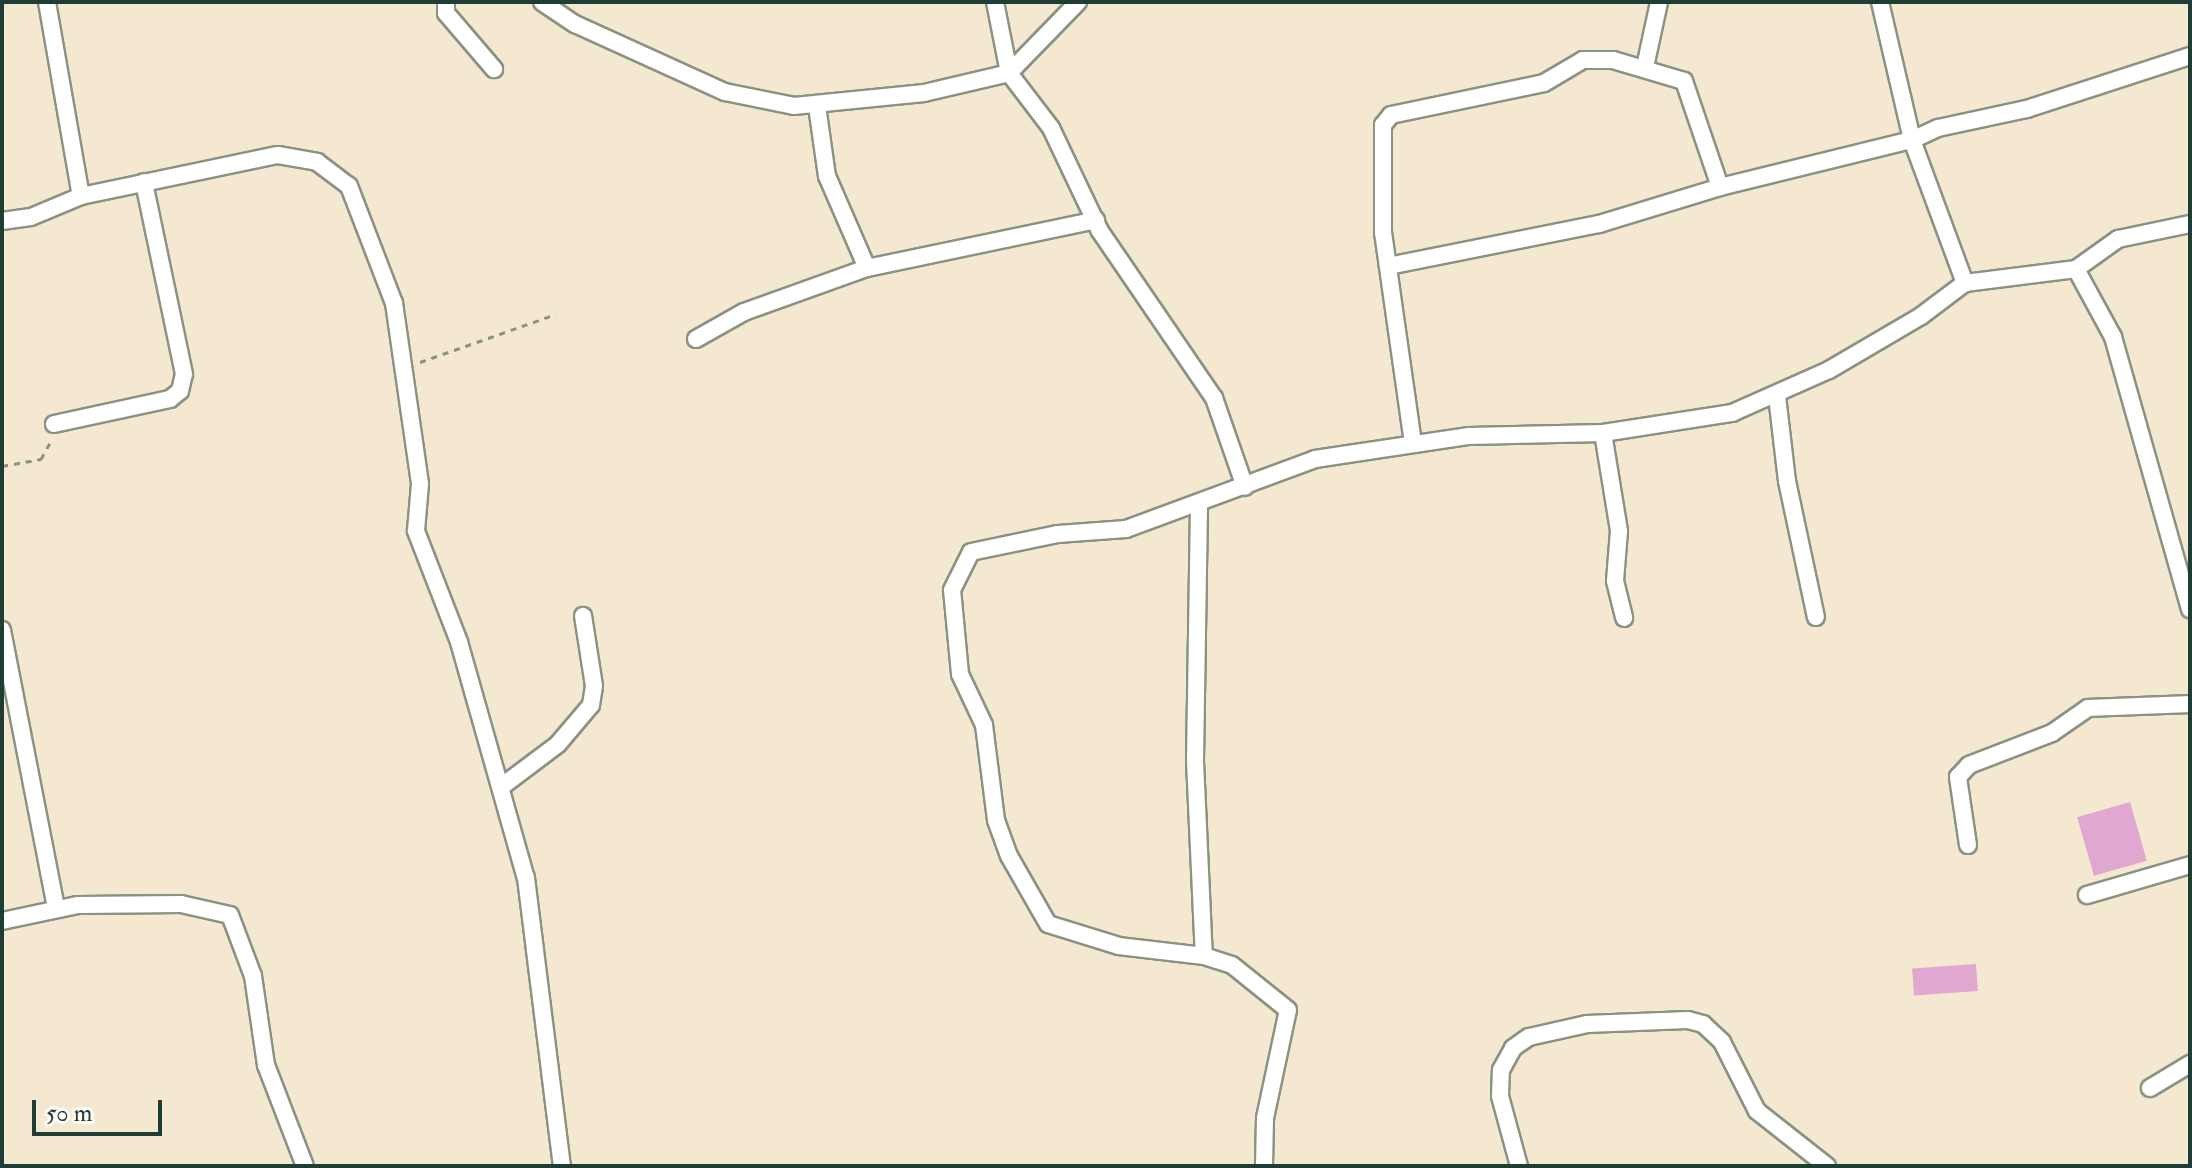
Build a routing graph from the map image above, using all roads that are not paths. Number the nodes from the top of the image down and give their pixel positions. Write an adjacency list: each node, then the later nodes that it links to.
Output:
1 (47, 2): 16 (street)
2 (446, 2): 10 (street)
3 (542, 2): 12 (street)
4 (995, 2): 11 (street)
5 (1078, 2): 11 (street)
6 (1659, 2): 9 (street)
7 (1880, 2): 13 (street)
8 (2190, 56): 13 (street)
9 (1645, 67): 15 (street); 20 (street)
10 (494, 69)
11 (1009, 73): 12 (street); 17 (street)
12 (817, 106): 21 (street)
13 (1912, 140): 15 (street); 23 (street)
14 (144, 182): 16 (street); 26 (street); 37 (street)
15 (1720, 187): 20 (street)
16 (81, 196): 18 (street)
17 (1096, 220): 21 (street); 29 (street)
18 (2, 221)
19 (2190, 224): 22 (street)
20 (1388, 266): 28 (street)
21 (867, 268): 24 (street)
22 (2076, 269): 23 (street); 31 (street)
23 (1965, 283): 25 (street)
24 (696, 339)
25 (1777, 396): 27 (street); 33 (street)
26 (54, 424)
27 (1603, 433): 28 (street); 34 (street)
28 (1413, 443): 29 (street)
29 (1245, 487): 30 (street)
30 (1199, 506): 43 (street); 43 (street)
31 (2190, 609)
32 (583, 616): 37 (street)
33 (1816, 617)
34 (1624, 618)
35 (2, 630): 41 (street)
36 (2190, 704): 38 (street)
37 (501, 787): 47 (street)
38 (1968, 845)
39 (2190, 865): 40 (street)
40 (2087, 895)
41 (56, 909): 42 (street); 46 (street)
42 (2, 921)
43 (1204, 956): 48 (street)
44 (2190, 1064): 45 (street)
45 (2150, 1088)
46 (305, 1166)
47 (562, 1166)
48 (1264, 1166)
49 (1519, 1166): 50 (street)
50 (1827, 1166)

